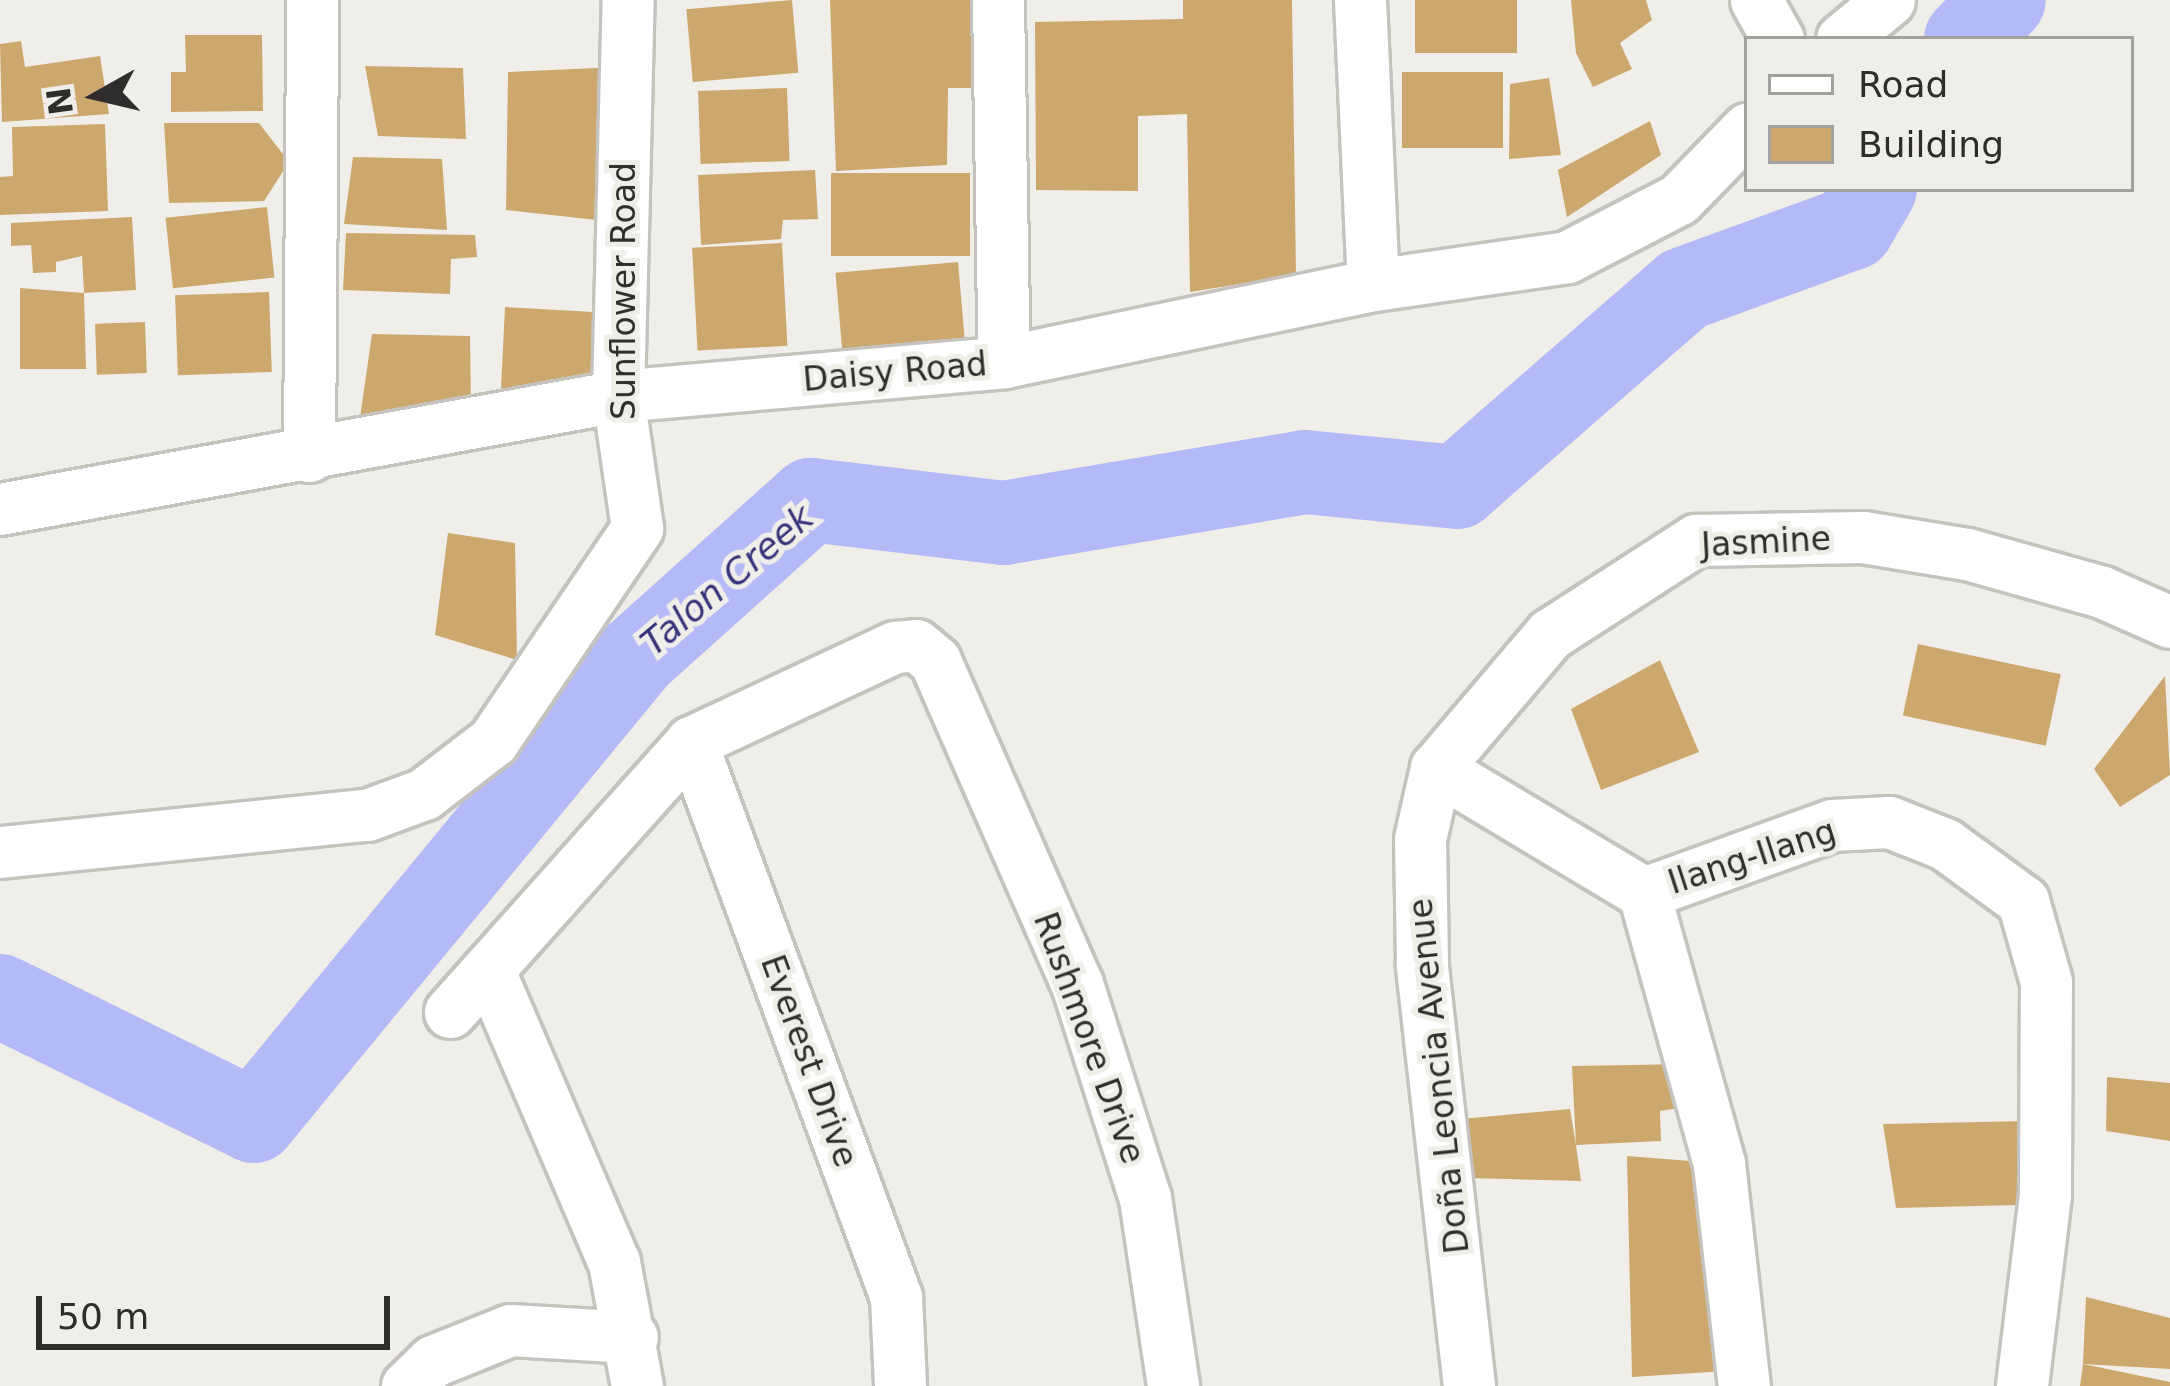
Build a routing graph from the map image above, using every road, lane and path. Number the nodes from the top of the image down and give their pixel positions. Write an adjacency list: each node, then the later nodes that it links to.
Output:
1 (312, 0): 13 (street)
2 (628, 0): 12 (street, Sunflower Road)
3 (998, 0): 11 (street)
4 (1360, 0): 10 (street)
5 (1756, 0): 7 (street)
6 (1889, 0): 8 (street)
7 (1776, 36)
8 (1847, 36)
9 (1744, 132): 10 (street, Daisy Road)
10 (1373, 285): 11 (street, Daisy Road)
11 (1004, 362): 12 (street, Daisy Road)
12 (618, 396): 13 (street, Daisy Road); 18 (street, Sunflower Road)
13 (309, 456): 14 (street, Daisy Road)
14 (0, 509)
15 (2170, 622): 17 (street, Jasmine)
16 (692, 742): 20 (street); 24 (street, Everest Drive); 25 (street, Rushmore Drive)
17 (1436, 768): 19 (street, Ilang-Ilang); 26 (street, Doña Leoncia Avenue)
18 (0, 852)
19 (1644, 893): 27 (street); 28 (street, Ilang-Ilang)
20 (489, 971): 21 (street); 22 (street)
21 (450, 1012)
22 (635, 1362): 23 (street)
23 (407, 1386)
24 (900, 1386)
25 (1173, 1386)
26 (1469, 1386)
27 (1744, 1386)
28 (2022, 1386)

